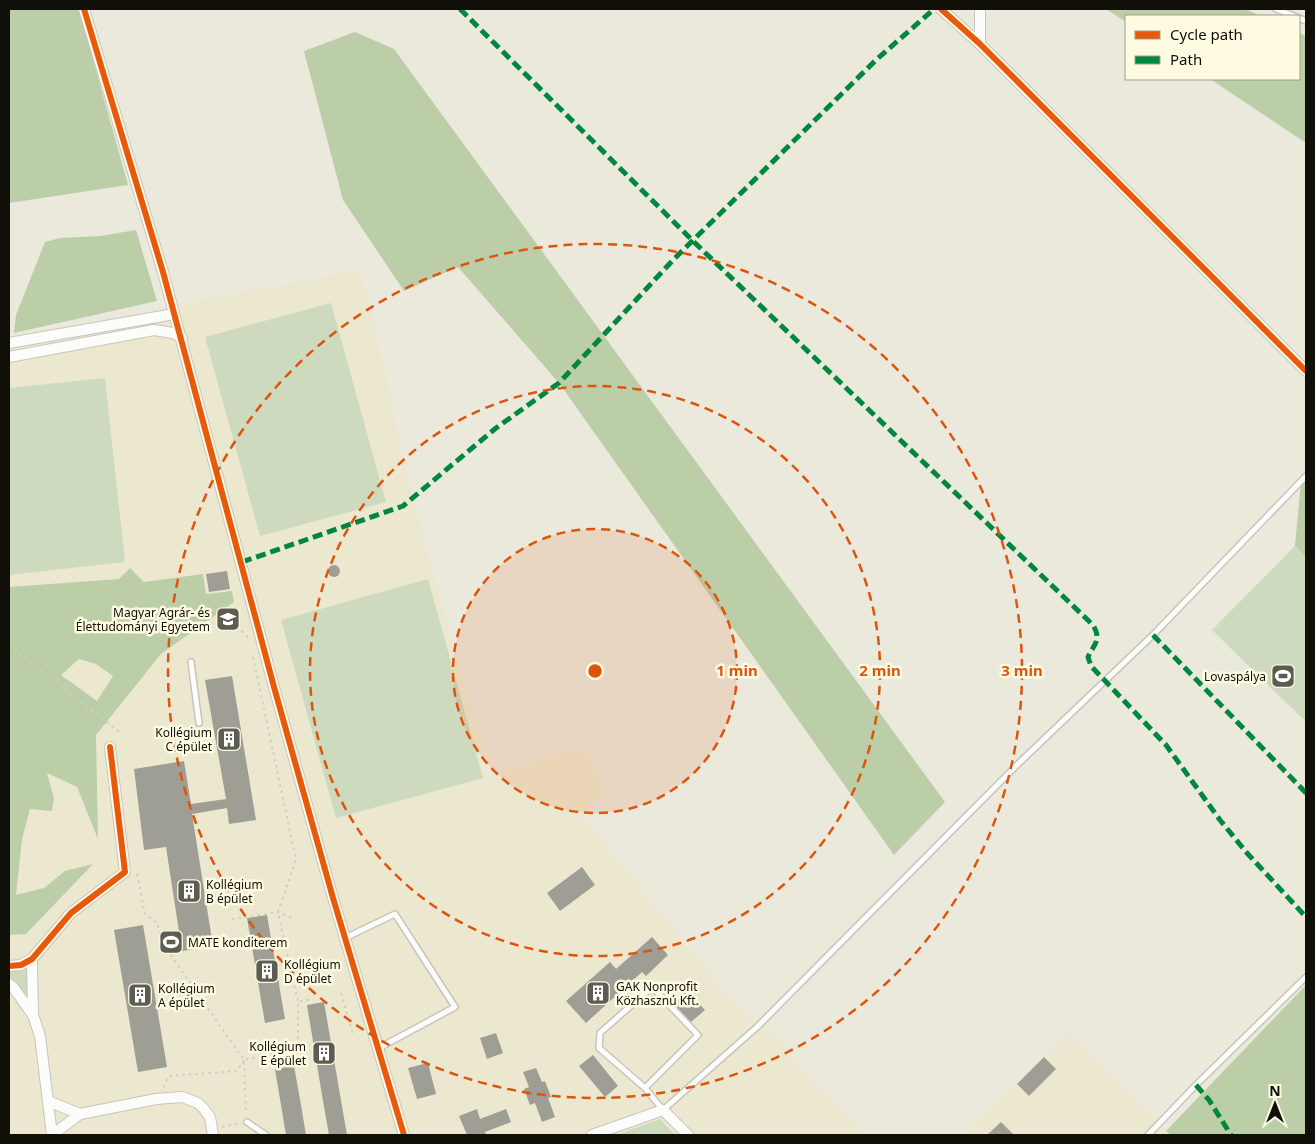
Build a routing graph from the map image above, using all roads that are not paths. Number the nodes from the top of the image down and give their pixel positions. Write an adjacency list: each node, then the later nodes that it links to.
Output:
1 (84, 9): 7 (street)
2 (943, 9): 6 (street)
3 (980, 9): 6 (street)
4 (1276, 9): 5 (lane)
5 (1291, 15)
6 (980, 44): 11 (street)
7 (174, 314): 8 (street); 9 (street)
8 (182, 338): 10 (street); 16 (street)
9 (9, 343)
10 (9, 357)
11 (1306, 371)
12 (1306, 476): 25 (lane)
13 (191, 662): 14 (lane)
14 (199, 723)
15 (110, 747): 17 (street)
16 (344, 938): 22 (street); 22 (lane)
17 (32, 959): 18 (street); 21 (street)
18 (9, 966)
19 (1306, 977): 34 (lane)
20 (9, 984): 21 (street)
21 (33, 1015): 24 (street)
22 (378, 1048): 31 (street)
23 (645, 1088): 23 (lane); 25 (lane)
24 (48, 1101): 26 (street); 29 (street)
25 (663, 1110): 32 (street); 33 (street)
26 (80, 1114): 28 (street); 29 (street)
27 (247, 1122): 30 (lane)
28 (213, 1132)
29 (52, 1135)
30 (266, 1135)
31 (404, 1135)
32 (592, 1135)
33 (688, 1135)
34 (1148, 1135)

